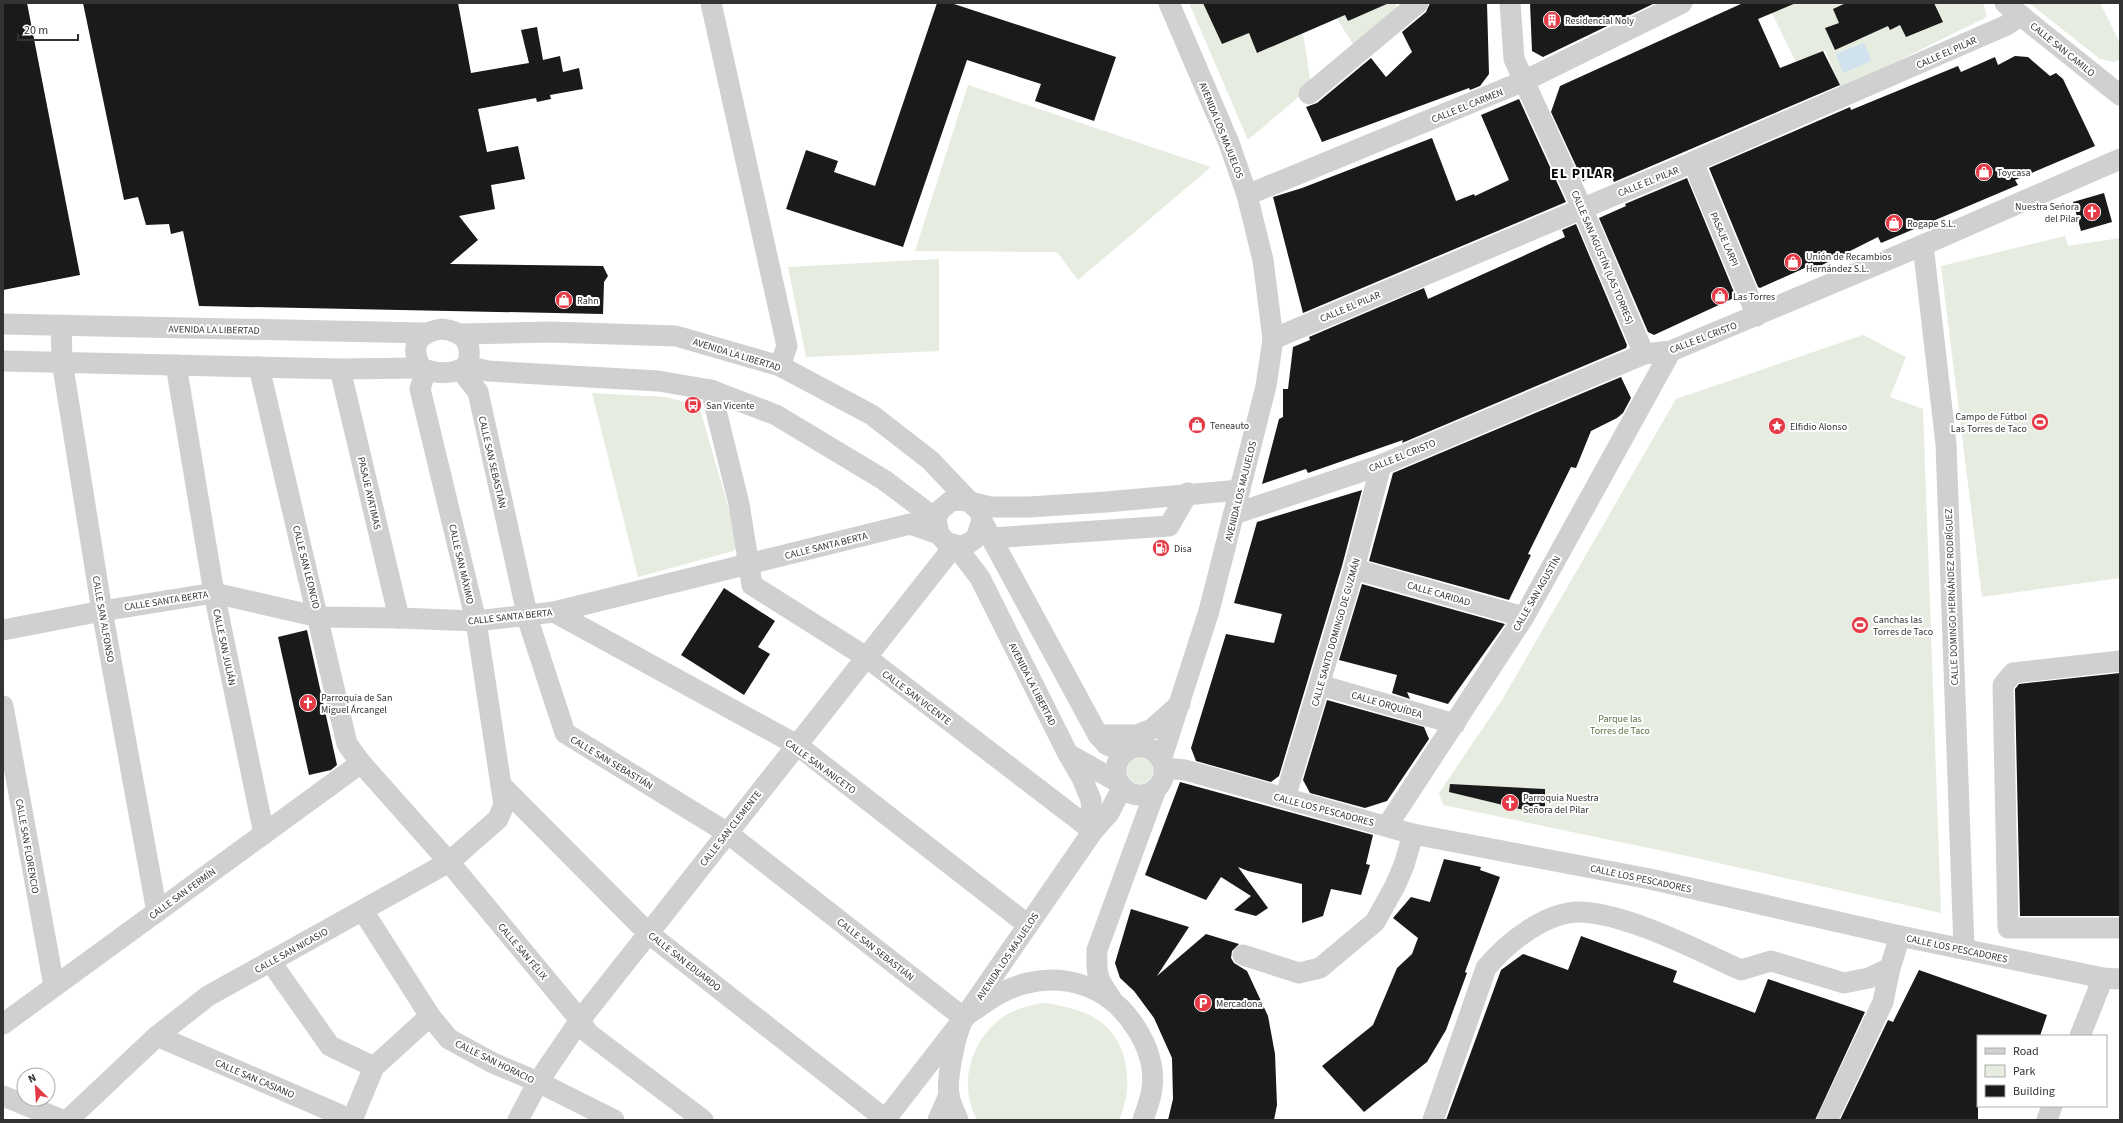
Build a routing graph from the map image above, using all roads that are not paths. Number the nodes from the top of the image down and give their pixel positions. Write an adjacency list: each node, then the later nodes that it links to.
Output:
1 (711, 3): 26 (street)
2 (1169, 3): 12 (street, AVENIDA LOS MAJUELOS)
3 (1418, 3): 8 (street)
4 (1510, 3): 7 (street, CALLE SAN AGUSTÍN (LAS TORRES))
5 (1682, 3): 7 (street, CALLE EL CARMEN)
6 (2013, 9): 9 (street, CALLE SAN CAMILO); 11 (street, CALLE EL PILAR)
7 (1524, 82): 12 (street, CALLE EL CARMEN); 13 (street, CALLE SAN AGUSTÍN (LAS TORRES))
8 (1309, 94)
9 (2120, 95)
10 (2120, 159): 14 (street, CALLE EL CRISTO)
11 (1693, 162): 13 (street, CALLE EL PILAR); 15 (street, PASAJE LARPI)
12 (1247, 195): 20 (street, AVENIDA LOS MAJUELOS)
13 (1582, 208): 20 (street, CALLE EL PILAR); 22 (street, CALLE SAN AGUSTÍN (LAS TORRES))
14 (1923, 245): 15 (street, CALLE EL CRISTO); 82 (street, CALLE DOMINGO HERNÁNDEZ RODRÍGUEZ)
15 (1757, 316): 21 (street, CALLE EL CRISTO)
16 (3, 324): 17 (street, AVENIDA LA LIBERTAD)
17 (61, 325): 18 (street, AVENIDA LA LIBERTAD); 24 (street, CALLE SAN ALFONSO)
18 (424, 333): 19 (street); 30 (street)
19 (460, 334): 26 (street, AVENIDA LA LIBERTAD); 28 (street)
20 (1272, 339): 33 (street, AVENIDA LOS MAJUELOS)
21 (1671, 351): 22 (street, CALLE EL CRISTO); 49 (street, CALLE SAN AGUSTÌN)
22 (1644, 354): 32 (street, CALLE EL CRISTO)
23 (3, 361): 24 (street)
24 (62, 361): 25 (street); 45 (street, CALLE SAN ALFONSO)
25 (176, 365): 27 (street); 43 (street, CALLE SAN JULIÁN)
26 (780, 366): 35 (street, AVENIDA LA LIBERTAD)
27 (259, 367): 29 (street); 48 (street, CALLE SAN LEONCIO)
28 (464, 368): 30 (street); 31 (street, AVENIDA LA LIBERTAD); 47 (street, CALLE SAN SEBASTIÁN)
29 (340, 369): 30 (street); 50 (street, PASAJE AYATIMAS)
30 (424, 369): 51 (street, CALLE SAN MÁXIMO)
31 (711, 390): 40 (street, AVENIDA LA LIBERTAD); 41 (street, CALLE SAN VICENTE)
32 (1381, 465): 37 (street, CALLE EL CRISTO); 42 (street, CALLE SANTO DOMINGO DE GUZMÁN)
33 (1240, 490): 34 (street); 37 (street, AVENIDA LOS MAJUELOS)
34 (1188, 494): 36 (street); 38 (street)
35 (970, 502): 36 (street); 39 (street); 40 (street)
36 (1106, 502): 38 (street)
37 (1234, 514): 57 (street, AVENIDA LOS MAJUELOS)
38 (1119, 529): 39 (street)
39 (986, 530): 40 (street); 60 (street)
40 (943, 533): 41 (street, CALLE SANTA BERTA); 54 (street, CALLE SAN CLEMENTE); 63 (street, AVENIDA LA LIBERTAD)
41 (748, 564): 44 (street, CALLE SANTA BERTA); 54 (street, CALLE SAN VICENTE)
42 (1354, 569): 49 (street, CALLE CARIDAD); 56 (street, CALLE SANTO DOMINGO DE GUZMÁN)
43 (214, 593): 45 (street, CALLE SANTA BERTA); 48 (street, CALLE SANTA BERTA); 73 (street, CALLE SAN JULIÁN)
44 (599, 601): 46 (street, CALLE SANTA BERTA); 52 (street)
45 (102, 611): 53 (street, CALLE SANTA BERTA); 77 (street, CALLE SAN ALFONSO)
46 (554, 612): 47 (street, CALLE SANTA BERTA); 52 (street, CALLE SAN ANICETO)
47 (528, 615): 51 (street, CALLE SANTA BERTA); 72 (street, CALLE SAN SEBASTIÁN)
48 (319, 617): 50 (street, CALLE SANTA BERTA); 65 (street, CALLE SAN LEONCIO)
49 (1524, 617): 59 (street, CALLE SAN AGUSTÌN)
50 (399, 618): 51 (street, CALLE SANTA BERTA)
51 (476, 621): 66 (street, CALLE SAN MÁXIMO)
52 (585, 627): 61 (street, CALLE SAN ANICETO)
53 (3, 630)
54 (866, 657): 61 (street, CALLE SAN CLEMENTE); 71 (street, CALLE SAN VICENTE)
55 (2120, 661): 79 (street)
56 (1320, 685): 59 (street, CALLE ORQUÍDEA); 69 (street, CALLE SANTO DOMINGO DE GUZMÁN)
57 (1180, 704): 60 (street); 64 (street, AVENIDA LOS MAJUELOS)
58 (3, 706): 87 (street, CALLE SAN FLORENCIO)
59 (1455, 724): 70 (street, CALLE SAN AGUSTÌN)
60 (1098, 735): 62 (street)
61 (797, 746): 72 (street, CALLE SAN CLEMENTE); 78 (street, CALLE SAN ANICETO)
62 (1126, 752): 64 (street); 67 (street)
63 (1068, 754): 67 (street); 71 (street, AVENIDA LA LIBERTAD)
64 (1157, 759): 68 (street); 69 (street, CALLE LOS PESCADORES)
65 (361, 763): 73 (street, CALLE SAN FERMÍN); 75 (street, CALLE SAN FÉLIX)
66 (501, 785): 75 (street, CALLE SAN NICASIO); 80 (street, CALLE SAN EDUARDO)
67 (1120, 785): 68 (street); 71 (street, AVENIDA LOS MAJUELOS)
68 (1156, 789): 88 (street)
69 (1285, 798): 70 (street, CALLE LOS PESCADORES)
70 (1387, 826): 74 (street, CALLE LOS PESCADORES)
71 (1093, 831): 78 (street, AVENIDA LOS MAJUELOS)
72 (726, 832): 80 (street, CALLE SAN CLEMENTE); 90 (street, CALLE SAN SEBASTIÁN)
73 (264, 834): 77 (street, CALLE SAN FERMÍN)
74 (1413, 834): 81 (street, CALLE LOS PESCADORES); 83 (street)
75 (449, 862): 76 (street, CALLE SAN NICASIO); 91 (street, CALLE SAN FÉLIX)
76 (363, 911): 84 (street, CALLE SAN NICASIO); 89 (street, CALLE SAN HORACIO)
77 (157, 912): 87 (street, CALLE SAN FERMÍN)
78 (1028, 925): 90 (street, AVENIDA LOS MAJUELOS)
79 (2120, 928)
80 (648, 933): 91 (street, CALLE SAN CLEMENTE); 107 (street, CALLE SAN EDUARDO)
81 (1900, 936): 82 (street, CALLE LOS PESCADORES); 85 (street)
82 (1964, 949): 86 (street, CALLE LOS PESCADORES)
83 (1243, 955)
84 (270, 961): 94 (street, CALLE SAN NICASIO); 95 (street)
85 (1890, 968): 111 (street); 112 (street)
86 (2111, 978): 93 (street)
87 (54, 986): 92 (street, CALLE SAN FERMÍN)
88 (1113, 1000): 90 (street); 110 (street)
89 (430, 1016): 95 (street); 96 (street, CALLE SAN HORACIO)
90 (964, 1018): 97 (street); 107 (street, AVENIDA LOS MAJUELOS)
91 (580, 1020): 96 (street, CALLE SAN CLEMENTE); 106 (street, CALLE SAN FÉLIX)
92 (3, 1024)
93 (2081, 1035)
94 (157, 1036): 102 (street, CALLE SAN NICASIO); 103 (street, CALLE SAN CASIANO)
95 (374, 1067): 103 (street)
96 (538, 1082): 104 (street, CALLE SAN CLEMENTE); 105 (street, CALLE SAN HORACIO)
97 (949, 1095): 108 (street); 109 (street)
98 (3, 1096): 100 (street)
99 (2052, 1107): 113 (street)
100 (25, 1113): 101 (street)
101 (62, 1120)
102 (68, 1120)
103 (352, 1120)
104 (518, 1120)
105 (614, 1120)
106 (703, 1120)
107 (885, 1120)
108 (938, 1120)
109 (958, 1120)
110 (1143, 1120)
111 (1433, 1120)
112 (1827, 1120)
113 (2047, 1120)

